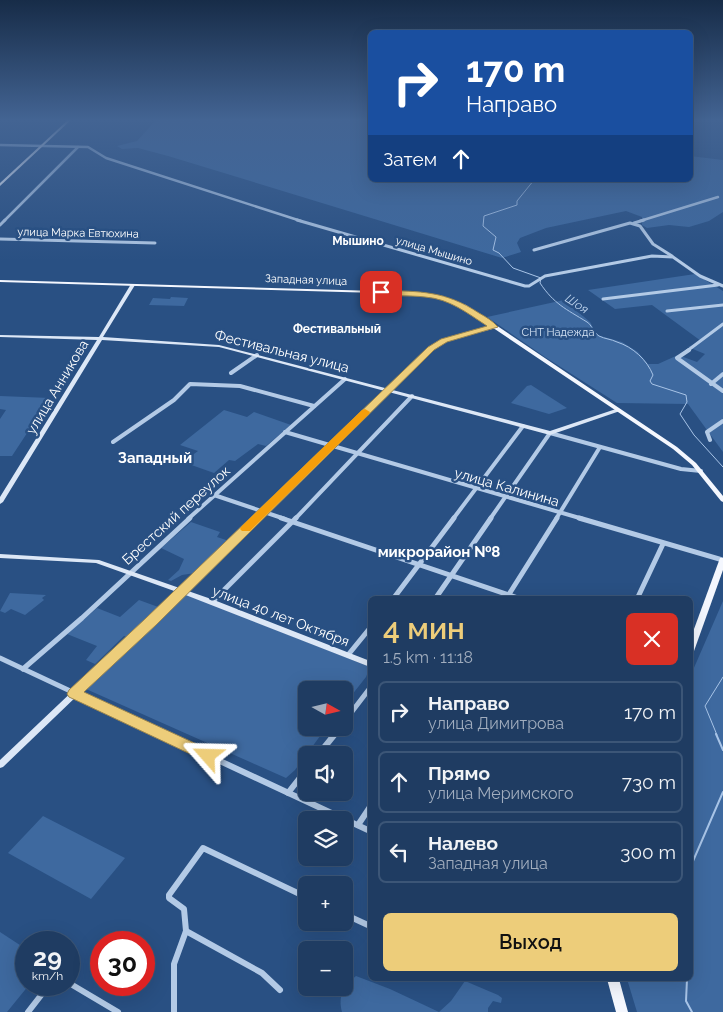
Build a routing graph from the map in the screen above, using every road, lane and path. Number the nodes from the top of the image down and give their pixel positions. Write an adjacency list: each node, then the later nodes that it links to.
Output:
1 (20, 166): 4 (main road)
2 (59, 166): 7 (street)
3 (130, 166): 11 (street, улица Мышино)
4 (0, 185)
5 (718, 197): 6 (street)
6 (633, 223): 10 (street); 11 (street)
7 (0, 225)
8 (0, 239): 9 (street, улица Марка Евтюхина)
9 (155, 243)
10 (534, 250)
11 (673, 257): 14 (street)
12 (0, 281): 13 (main road, Западная улица)
13 (133, 284): 19 (main road, Западная улица); 21 (street, улица Анникова)
14 (721, 285): 15 (street)
15 (603, 299)
16 (723, 304): 17 (street)
17 (667, 311)
18 (723, 324): 26 (street)
19 (494, 327): 27 (street); 31 (main road, Западная улица)
20 (0, 336): 21 (street, Фестивальная улица)
21 (99, 339): 22 (street, Фестивальная улица); 46 (street, улица Анникова)
22 (257, 355): 23 (street); 25 (street, Фестивальная улица)
23 (231, 373)
24 (723, 374): 26 (street)
25 (345, 379): 27 (street, Фестивальная улица); 30 (street, Брестский переулок)
26 (711, 384): 28 (street)
27 (388, 390): 29 (street, Фестивальная улица); 38 (street)
28 (723, 391)
29 (412, 396): 33 (street, Фестивальная улица); 40 (street)
30 (314, 406): 34 (street, Брестский переулок); 37 (street)
31 (618, 410): 35 (street); 41 (main road, Западная улица)
32 (723, 421): 36 (street)
33 (523, 426): 35 (street, Фестивальная улица); 42 (street)
34 (285, 432): 38 (street, улица Калинина); 43 (street, Брестский переулок)
35 (550, 433): 39 (street, Фестивальная улица); 44 (street)
36 (710, 440)
37 (113, 442)
38 (330, 446): 40 (street, улица Калинина); 47 (street)
39 (600, 447): 41 (street, Фестивальная улица); 48 (street)
40 (357, 455): 42 (street, улица Калинина); 49 (street)
41 (701, 472): 45 (main road, Западная улица)
42 (476, 489): 44 (street, улица Калинина); 53 (street)
43 (214, 495): 47 (street); 54 (street, Брестский переулок)
44 (504, 497): 48 (street, улица Калинина); 55 (street)
45 (723, 500)
46 (0, 502)
47 (262, 513): 49 (street); 56 (street)
48 (558, 513): 50 (street, улица Калинина); 60 (street)
49 (292, 522): 53 (street); 62 (street)
50 (663, 544): 52 (street, улица Калинина); 61 (street)
51 (0, 556): 54 (street, улица 40 лет Октября)
52 (723, 560): 64 (main road)
53 (418, 565): 55 (street); 57 (street)
54 (130, 572): 56 (street, улица 40 лет Октября); 68 (street, Брестский переулок)
55 (452, 576): 58 (street); 59 (street)
56 (182, 591): 62 (street, улица 40 лет Октября); 70 (street)
57 (395, 596)
58 (437, 596)
59 (504, 596)
60 (508, 596)
61 (639, 596)
62 (212, 602): 65 (street, улица 40 лет Октября)
63 (368, 631): 65 (street)
64 (693, 643)
65 (348, 656): 67 (street, улица 40 лет Октября)
66 (0, 658): 68 (street)
67 (368, 663)
68 (23, 669): 70 (street)
69 (368, 691): 71 (street)
70 (74, 694): 74 (street); 76 (street)
71 (353, 710)
72 (333, 736): 73 (street)
73 (325, 746)
74 (0, 765)
75 (298, 780): 76 (street)
76 (288, 793): 78 (street)
77 (368, 809): 78 (street)
78 (358, 825): 79 (street)
79 (368, 830)
80 (298, 893): 83 (street)
81 (353, 918): 82 (street)
82 (368, 925)
83 (186, 931): 86 (street); 90 (street)
84 (614, 981): 91 (main road)
85 (80, 990): 89 (street)
86 (280, 990)
87 (40, 996): 88 (street)
88 (28, 1012)
89 (118, 1012)
90 (174, 1012)
91 (622, 1012)

